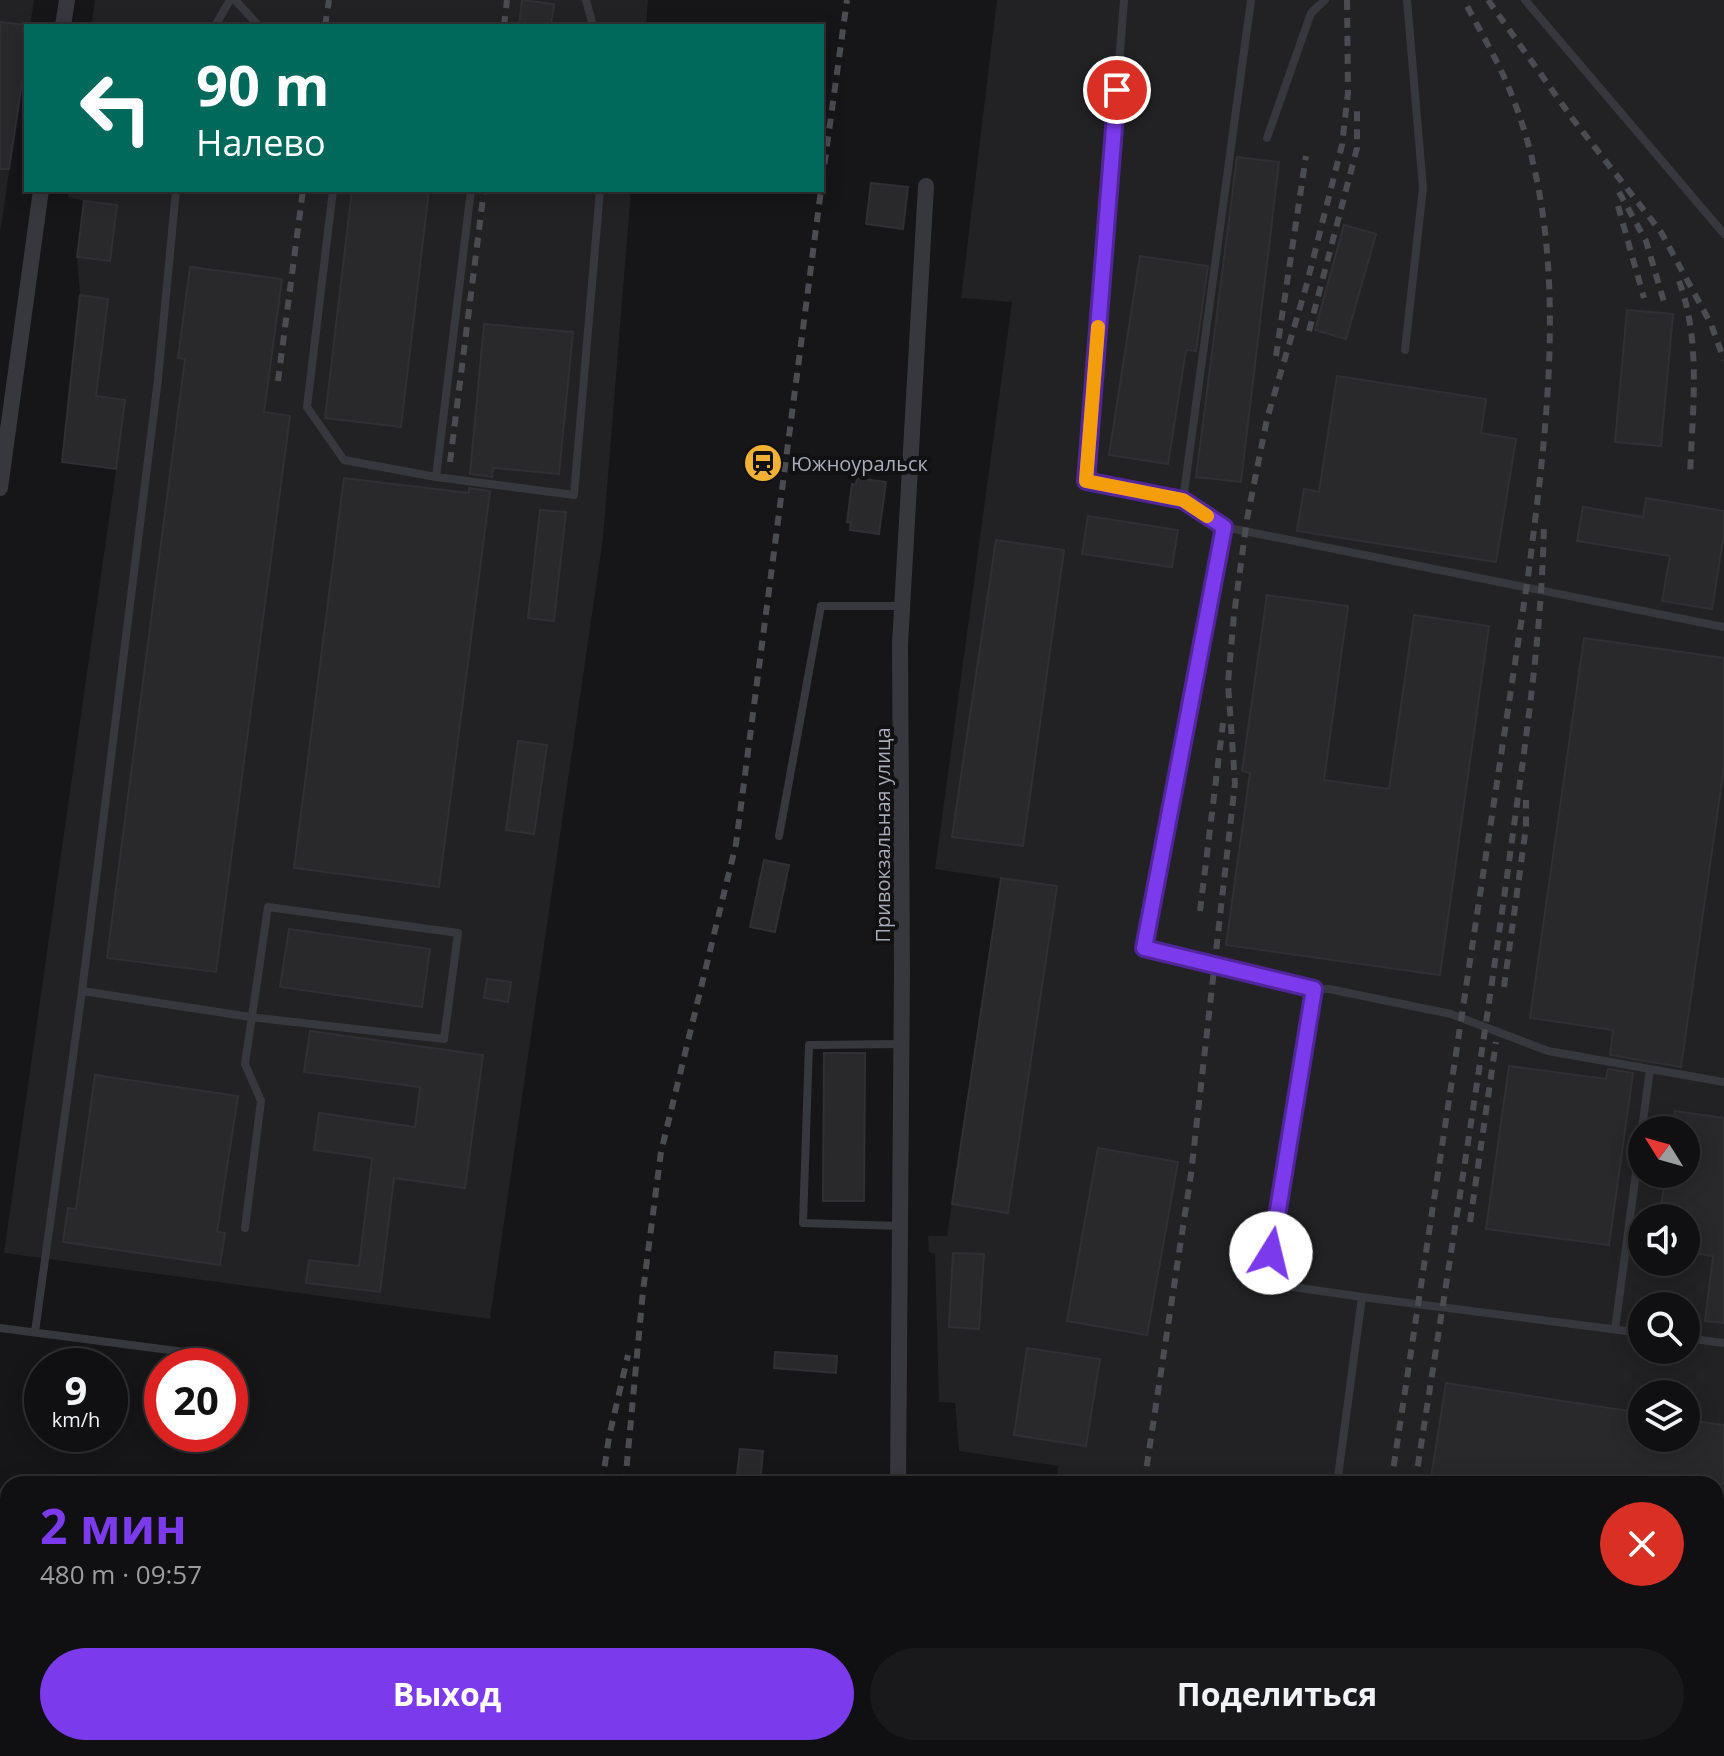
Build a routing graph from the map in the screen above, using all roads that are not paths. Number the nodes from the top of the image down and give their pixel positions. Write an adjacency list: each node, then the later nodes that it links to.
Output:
1 (67, 0): 9 (street)
2 (232, 0): 10 (lane); 11 (lane)
3 (586, 0): 12 (lane)
4 (1124, 0): 24 (lane)
5 (1251, 0): 24 (lane)
6 (1325, 0): 13 (lane)
7 (1407, 0): 21 (lane)
8 (1525, 0): 20 (lane)
9 (63, 24)
10 (216, 24)
11 (257, 24)
12 (592, 24)
13 (1267, 138)
14 (926, 186): 26 (street, Привокзальная улица)
15 (41, 192): 23 (street)
16 (176, 192): 30 (lane)
17 (333, 192): 22 (lane)
18 (471, 192): 22 (lane)
19 (600, 192): 22 (lane)
20 (1724, 234)
21 (1405, 350)
22 (436, 477)
23 (0, 488)
24 (1183, 500): 25 (lane)
25 (1224, 527): 27 (lane); 29 (lane)
26 (903, 606): 28 (lane); 32 (street, Привокзальная улица)
27 (1724, 627)
28 (779, 836)
29 (1314, 989): 33 (lane); 37 (lane)
30 (82, 991): 31 (lane); 41 (lane)
31 (250, 1017): 31 (lane); 36 (lane)
32 (902, 1044): 35 (street, Привокзальная улица); 35 (lane)
33 (1650, 1069): 34 (lane); 39 (lane)
34 (1724, 1082)
35 (900, 1226): 45 (street, Привокзальная улица)
36 (245, 1228)
37 (1362, 1297): 39 (lane); 46 (lane)
38 (0, 1328): 41 (lane)
39 (1615, 1329): 40 (lane)
40 (1628, 1331)
41 (35, 1332): 44 (lane)
42 (1700, 1340): 43 (lane)
43 (1724, 1343)
44 (155, 1348)
45 (898, 1476)
46 (1338, 1476)

